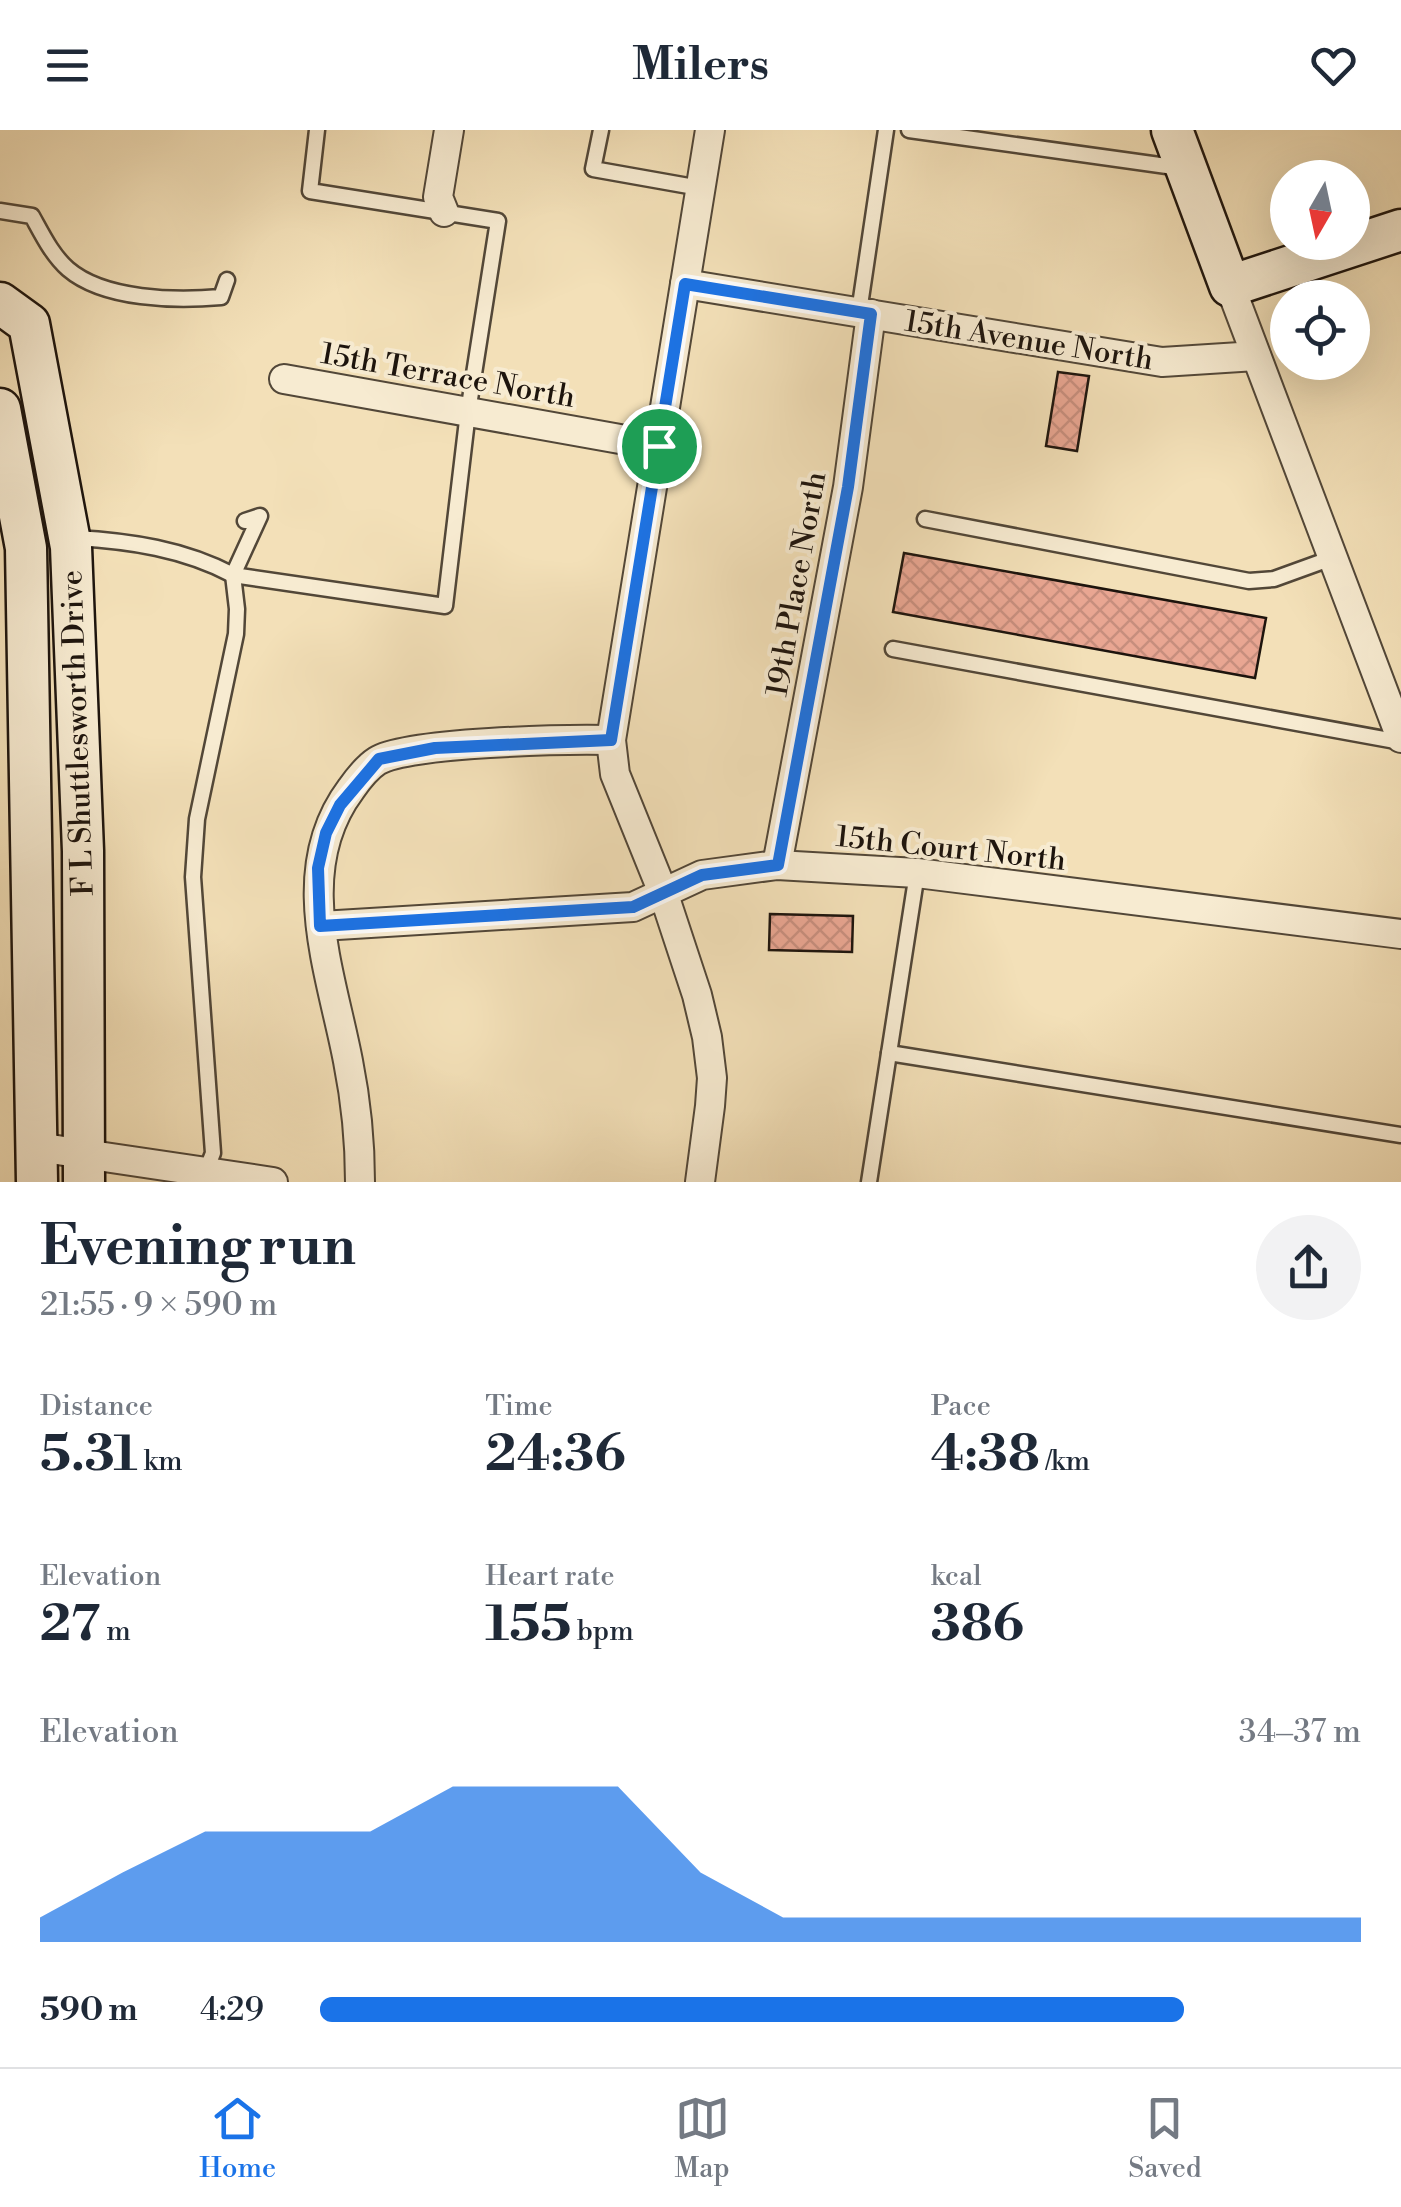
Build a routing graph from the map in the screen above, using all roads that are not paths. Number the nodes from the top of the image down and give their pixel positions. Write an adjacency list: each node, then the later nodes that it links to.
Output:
1 (317, 130): 11 (lane)
2 (449, 130): 11 (street)
3 (600, 130): 9 (lane)
4 (710, 130): 9 (street)
5 (886, 130): 17 (lane)
6 (910, 130): 8 (lane)
7 (1172, 130): 8 (main road)
8 (1186, 169): 15 (main road)
9 (700, 188): 14 (street)
10 (0, 211): 13 (lane)
11 (444, 212): 21 (lane)
12 (1401, 230): 15 (main road)
13 (227, 280)
14 (685, 284): 17 (street, 15th Avenue North); 22 (street)
15 (1230, 286): 18 (street)
16 (0, 303): 25 (main road, F L Shuttlesworth Drive)
17 (865, 313): 18 (street, 15th Avenue North); 31 (street, 19th Place North)
18 (1256, 356): 26 (street)
19 (284, 379): 21 (street, 15th Terrace North)
20 (0, 409): 38 (main road, F L Shuttlesworth Drive)
21 (468, 412): 22 (street, 15th Terrace North); 27 (lane)
22 (659, 446): 29 (street)
23 (925, 519): 26 (lane)
24 (245, 521): 27 (lane)
25 (70, 538): 27 (lane); 39 (main road, F L Shuttlesworth Drive)
26 (1332, 558): 30 (street)
27 (233, 574): 40 (lane)
28 (893, 649): 30 (lane)
29 (611, 740): 33 (street); 34 (street)
30 (1401, 740)
31 (778, 865): 32 (street, 15th Court North); 33 (street, 15th Court North)
32 (917, 873): 35 (street, 15th Court North); 36 (lane)
33 (664, 895): 34 (street, 15th Court North); 43 (street)
34 (320, 926): 42 (street)
35 (1401, 934)
36 (889, 1053): 37 (lane); 44 (lane)
37 (1401, 1134)
38 (37, 1164): 39 (street)
39 (105, 1165): 40 (street)
40 (204, 1176): 41 (street)
41 (273, 1182)
42 (360, 1182)
43 (700, 1182)
44 (869, 1182)

